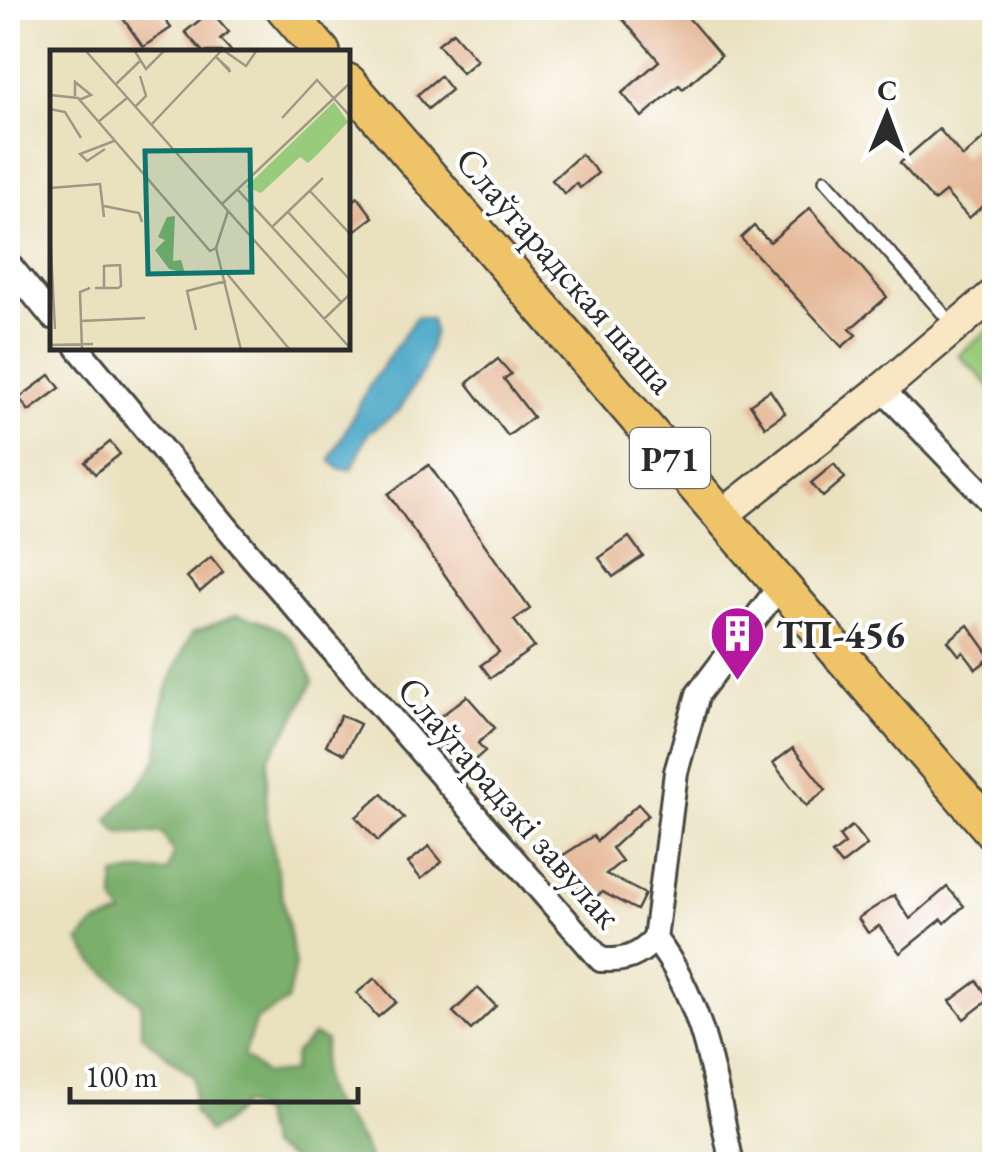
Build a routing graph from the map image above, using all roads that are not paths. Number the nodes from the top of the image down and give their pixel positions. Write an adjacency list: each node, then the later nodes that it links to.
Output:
1 (284, 8): 2 (main road)
2 (320, 50)
3 (350, 84): 12 (main road, Слаўгарадская шаша / Р71)
4 (825, 180): 8 (lane)
5 (8, 264): 7 (street)
6 (994, 294): 8 (main road)
7 (50, 316)
8 (955, 327): 10 (main road)
9 (80, 350): 15 (street, Слаўгарадзкі завулак)
10 (882, 389): 11 (street); 12 (main road)
11 (994, 505)
12 (720, 516): 13 (main road, Слаўгарадская шаша / Р71)
13 (780, 586): 14 (main road, Слаўгарадская шаша / Р71); 15 (street, Слаўгарадзкі завулак)
14 (994, 833)
15 (655, 939): 16 (street)
16 (730, 1157): 17 (street)
17 (750, 1164)

